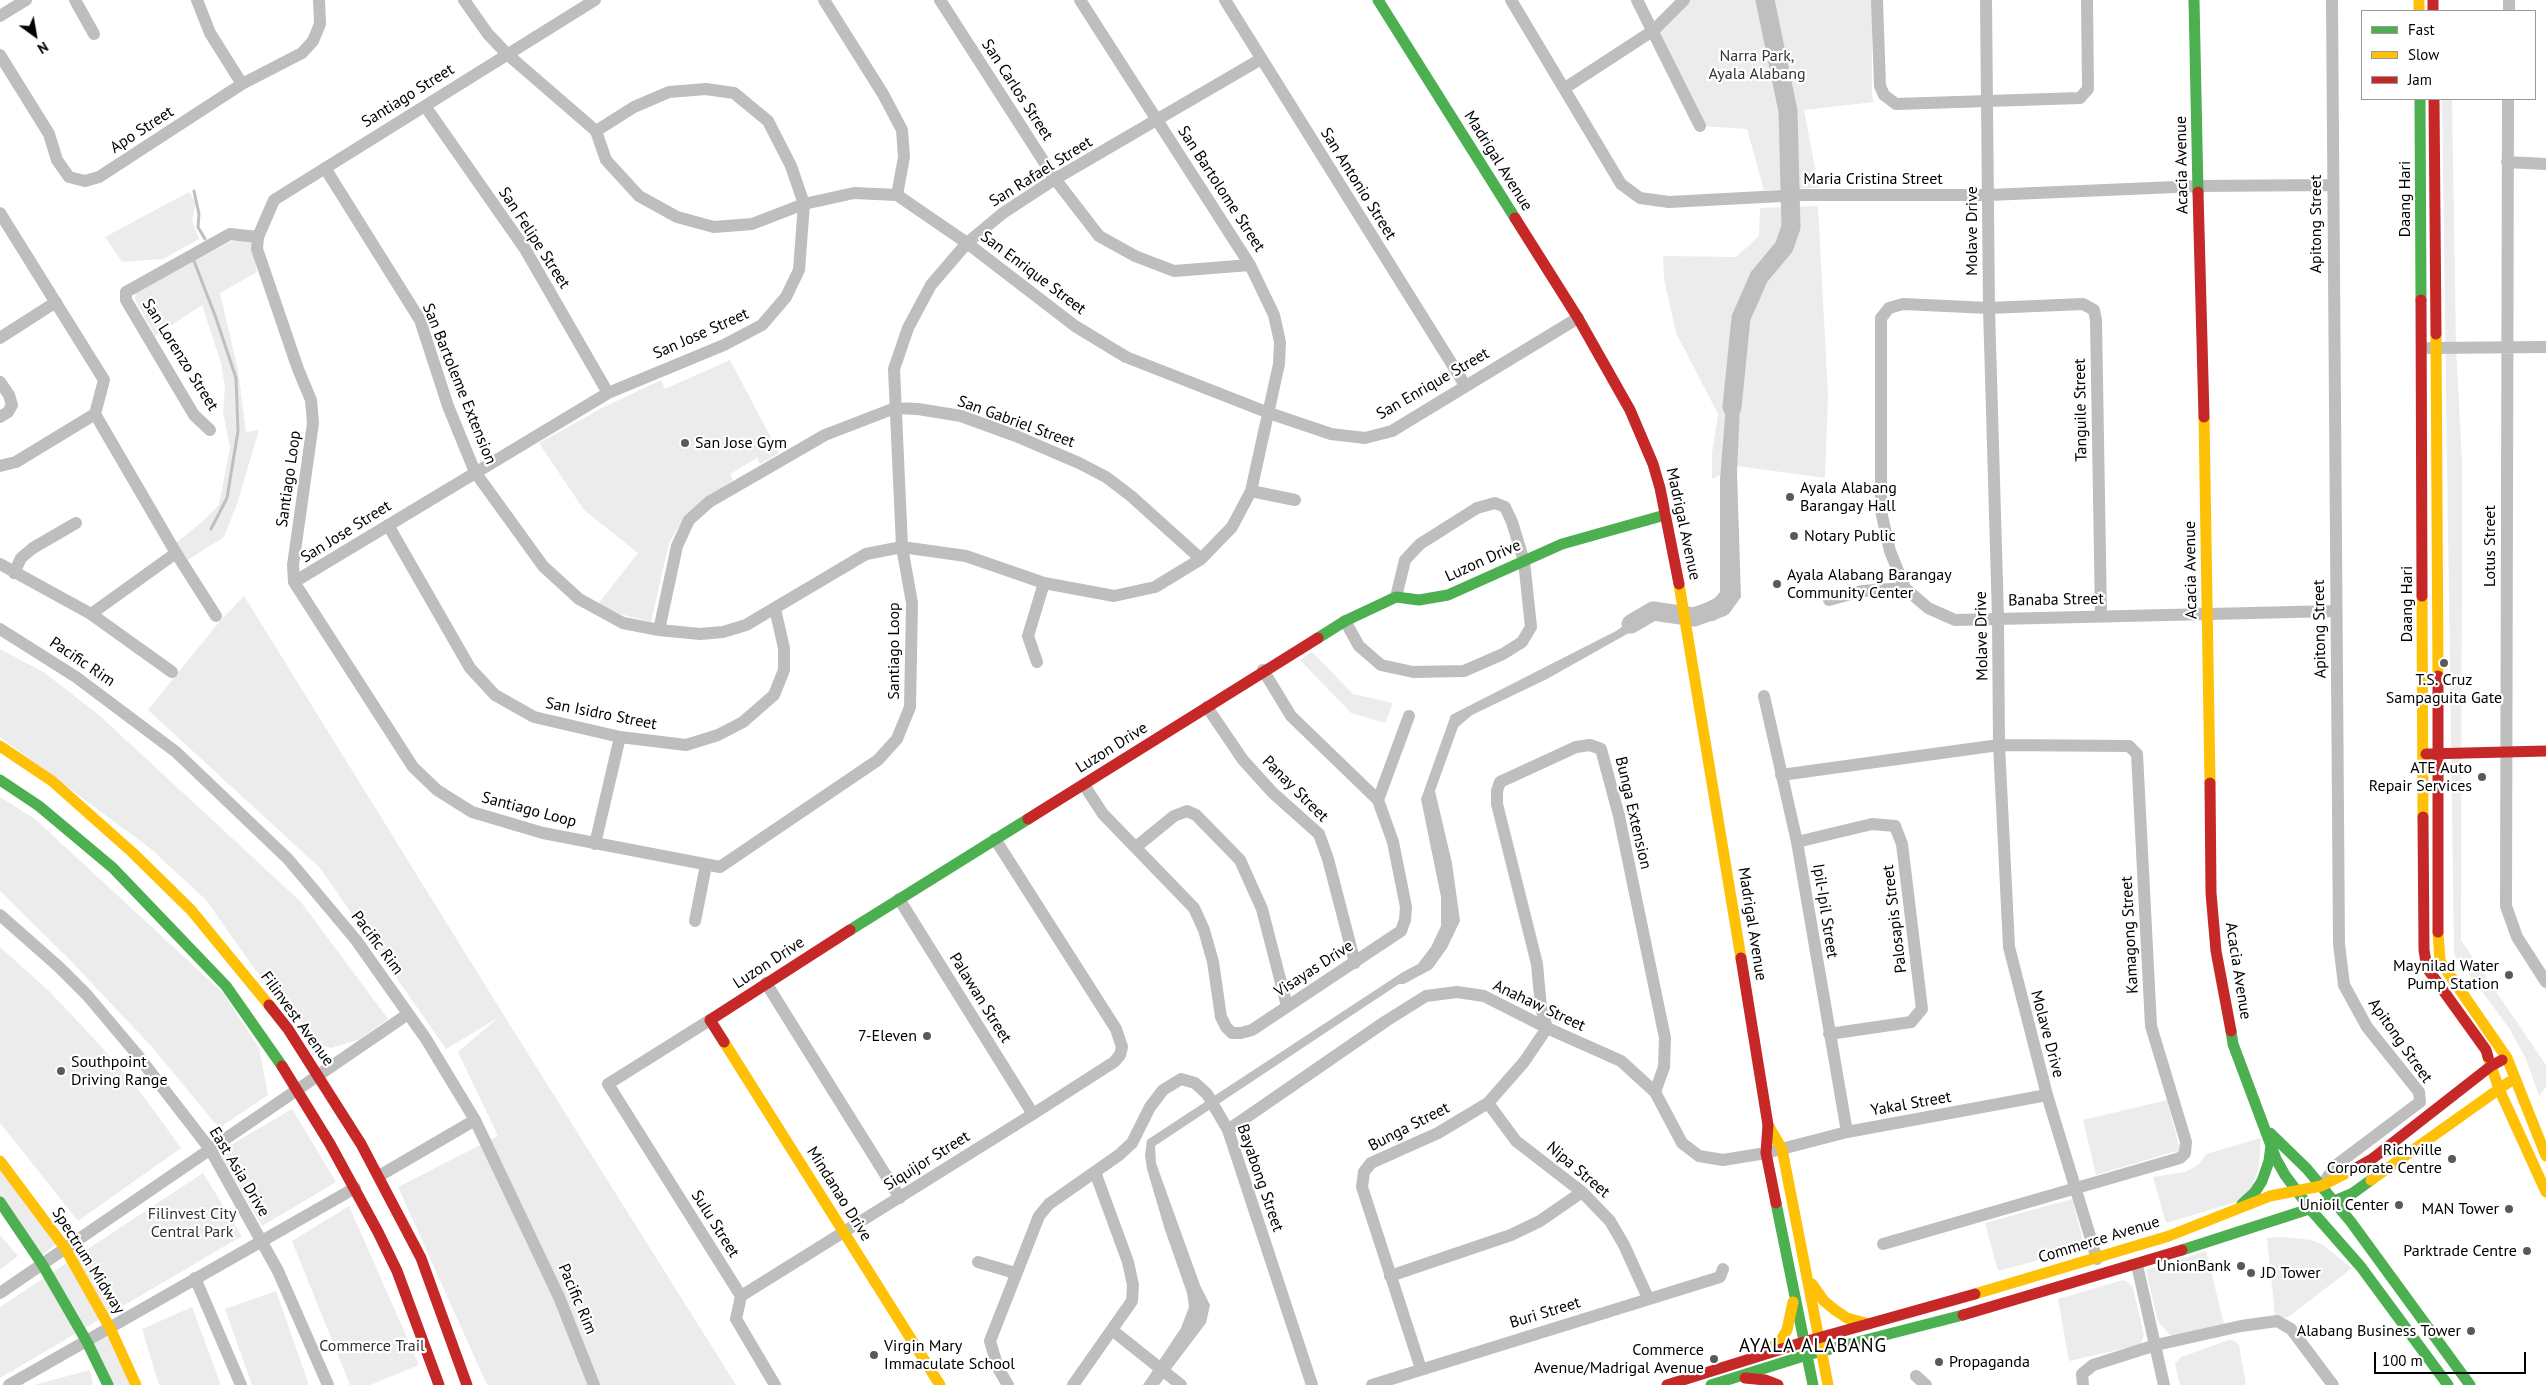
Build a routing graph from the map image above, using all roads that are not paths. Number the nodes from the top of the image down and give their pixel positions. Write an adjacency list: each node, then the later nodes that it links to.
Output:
1 (26, 0): 20 (street)
2 (75, 0): 22 (street)
3 (197, 0): 26 (street)
4 (318, 0): 26 (street, Apo Street)
5 (464, 0): 23 (street)
6 (595, 0): 23 (street, Santiago Street)
7 (824, 0): 42 (street)
8 (940, 0): 39 (street, San Carlos Street)
9 (1080, 0): 33 (street, San Bartolome Street)
10 (1225, 0): 25 (street, San Antonio Street)
11 (1378, 0): 51 (main road, Madrigal Avenue)
12 (1511, 0): 27 (street, Maria Cristina Street)
13 (1637, 0): 21 (street)
14 (1684, 0): 21 (street)
15 (1877, 0): 31 (street)
16 (1986, 0): 31 (street, Molave Drive)
17 (2087, 0): 31 (street)
18 (2194, 0): 41 (main road, Acacia Avenue)
19 (2332, 0): 40 (street, Apitong Street)
20 (0, 16)
21 (1654, 30): 27 (street); 34 (street)
22 (94, 34)
23 (507, 54): 32 (street, Santiago Street); 35 (street)
24 (0, 55): 26 (street, Apo Street)
25 (1261, 59): 33 (street, San Rafael Street); 58 (street, San Antonio Street)
26 (242, 84)
27 (1565, 88): 43 (street, Maria Cristina Street)
28 (2420, 100): 56 (main road, Daang Hari)
29 (2434, 100): 55 (main road, Daang Hari)
30 (2508, 100): 36 (street, Lotus Street)
31 (1986, 101): 43 (street, Molave Drive)
32 (424, 106): 38 (street, Santiago Street); 59 (street, San Felipe Street)
33 (1158, 120): 39 (street, San Rafael Street); 48 (street, San Bartolome Street)
34 (1700, 126)
35 (596, 131): 44 (street); 44 (street, San Jose Street)
36 (2507, 162): 37 (street); 53 (street, Lotus Street)
37 (2546, 164)
38 (325, 168): 46 (street, Santiago Street); 66 (street, San Bartoleme Extension)
39 (1054, 179): 47 (street, San Rafael Street); 48 (street, San Carlos Street)
40 (2332, 185): 41 (street, Maria Cristina Street); 84 (street, Apitong Street)
41 (2199, 186): 43 (street, Maria Cristina Street); 85 (main road, Acacia Avenue)
42 (897, 195): 44 (street); 47 (street, San Enrique Street)
43 (1989, 195): 50 (street, Molave Drive)
44 (804, 204): 59 (street, San Jose Street)
45 (0, 213): 49 (street)
46 (258, 237): 64 (street, San Lorenzo Street); 78 (street, Santiago Loop)
47 (967, 243): 60 (street, San Rafael Street); 61 (street, San Enrique Street)
48 (1250, 265): 61 (street, San Bartolome Street)
49 (56, 302): 52 (street); 62 (street)
50 (1989, 308): 80 (street, Banaba Street); 87 (street, Tanguile Street); 89 (street, Molave Drive)
51 (1578, 318): 58 (street, San Enrique Street); 69 (main road, Madrigal Avenue)
52 (0, 338)
53 (2508, 347): 54 (street); 55 (street); 102 (street, Lotus Street)
54 (2546, 347)
55 (2436, 348): 56 (street); 104 (main road, Daang Hari)
56 (2422, 349): 105 (main road, Daang Hari)
57 (0, 382): 63 (street)
58 (1465, 385): 61 (street, San Enrique Street)
59 (608, 393): 66 (street, San Jose Street)
60 (895, 408): 72 (street, San Rafael Street); 74 (street, San Gabriel Street); 92 (street, San Gabriel Street)
61 (1269, 413): 67 (street, San Bartoleme Extension)
62 (95, 414): 65 (street); 73 (street)
63 (0, 417)
64 (210, 430)
65 (0, 466)
66 (476, 472): 71 (street, San Jose Street); 92 (street, San Bartoleme Extension)
67 (1251, 491): 68 (street); 74 (street, San Bartoleme Extension)
68 (1295, 500)
69 (1665, 515): 75 (main road, Luzon Drive); 138 (main road, Madrigal Avenue)
70 (76, 523): 77 (street)
71 (388, 525): 78 (street, San Jose Street); 99 (street, San Isidro Street)
72 (902, 547): 79 (street, San Bartoleme Extension); 83 (street, San Bartoleme Extension); 114 (street, Santiago Loop)
73 (176, 553): 86 (street); 88 (street)
74 (1201, 560): 79 (street, San Bartoleme Extension)
75 (1524, 561): 81 (main road, Luzon Drive); 81 (street); 90 (street)
76 (0, 564): 77 (street)
77 (14, 573): 86 (street)
78 (294, 582): 112 (street, Santiago Loop)
79 (1044, 583): 93 (street)
80 (1905, 588): 82 (street); 89 (street, Banaba Street)
81 (1396, 597): 90 (main road, Luzon Drive)
82 (1829, 600)
83 (775, 609): 92 (street, San Bartoleme Extension); 99 (street, San Isidro Street)
84 (2336, 611): 85 (street, Banaba Street); 151 (street, Apitong Street)
85 (2208, 613): 87 (street, Banaba Street); 140 (main road, Acacia Avenue)
86 (91, 614): 95 (street)
87 (2101, 615): 89 (street, Banaba Street)
88 (216, 616)
89 (1998, 618): 100 (street, Molave Drive)
90 (1345, 621): 94 (main road, Luzon Drive)
91 (0, 629): 122 (street, Pacific Rim)
92 (659, 630)
93 (1037, 662)
94 (1263, 670): 97 (main road, Luzon Drive); 109 (street, Visayas Drive)
95 (172, 672)
96 (1764, 696): 106 (street, Ipil-Ipil Street)
97 (1207, 707): 108 (main road, Luzon Drive); 118 (street, Panay Street)
98 (1409, 716): 109 (street)
99 (620, 737): 112 (street)
100 (1999, 745): 106 (street, Kamagong Street); 134 (street, Molave Drive); 153 (street, Kamagong Street)
101 (0, 746): 128 (main road, Filinvest Avenue)
102 (2507, 752): 103 (main road); 104 (main road); 119 (street, Lotus Street)
103 (2546, 752)
104 (2439, 753): 105 (main road); 126 (main road, Daang Hari)
105 (2423, 754): 127 (main road, Daang Hari)
106 (1781, 775): 111 (street, Ipil-Ipil Street)
107 (0, 780): 131 (main road)
108 (1084, 785): 110 (main road, Luzon Drive); 113 (street, Visayas Drive)
109 (1378, 800): 118 (street, Visayas Drive)
110 (995, 839): 115 (main road, Luzon Drive); 136 (street, Siquijor Street)
111 (1797, 842): 125 (street, Ipil-Ipil Street); 125 (street, Palosapis Street)
112 (595, 844): 114 (street, Santiago Loop)
113 (1136, 847): 121 (street, Visayas Drive); 121 (street)
114 (706, 865): 117 (street)
115 (899, 899): 120 (main road, Luzon Drive); 136 (street, Palawan Street)
116 (0, 915): 144 (street, East Asia Drive)
117 (694, 921)
118 (1355, 963): 121 (street, Visayas Drive)
119 (2546, 982)
120 (766, 983): 123 (main road, Luzon Drive); 157 (street)
121 (1288, 1006)
122 (408, 1014): 128 (street); 137 (street, Pacific Rim)
123 (710, 1020): 130 (street, Luzon Drive); 162 (main road, Mindanao Drive)
124 (1547, 1028): 133 (street, Anahaw Street); 133 (street, Bunga Extension); 135 (street, Bunga Street); 139 (street, Anahaw Street)
125 (1829, 1034): 141 (street, Ipil-Ipil Street)
126 (2507, 1058): 127 (main road, Commerce Avenue); 129 (main road, Daang Hari)
127 (2491, 1066): 132 (main road, Daang Hari); 151 (main road, Commerce Avenue)
128 (319, 1075): 131 (street); 150 (main road, Filinvest Avenue)
129 (2516, 1078): 132 (main road, Commerce Avenue); 142 (main road, Daang Hari)
130 (608, 1084): 177 (street, Sulu Street)
131 (298, 1089): 144 (street); 152 (main road)
132 (2499, 1089): 156 (main road, Daang Hari); 159 (main road, Commerce Avenue)
133 (1655, 1092): 146 (street, Anahaw Street)
134 (2047, 1095): 141 (street, Yakal Street); 153 (street, Molave Drive)
135 (1488, 1103): 155 (street, Nipa Street); 172 (street, Bunga Street)
136 (1033, 1114): 157 (street, Siquijor Street)
137 (475, 1120): 150 (street); 200 (street, Pacific Rim)
138 (1768, 1125): 145 (main road, Madrigal Avenue); 146 (main road, Madrigal Avenue)
139 (1228, 1130): 149 (street, Bayabong Street); 205 (street, Bayabong Street)
140 (2267, 1131): 143 (main road, Acacia Avenue); 151 (main road, Acacia Avenue)
141 (1847, 1132): 145 (street, Yakal Street)
142 (2543, 1135): 147 (main road, Daang Hari)
143 (2271, 1143): 154 (main road, Acacia Avenue); 160 (main road)
144 (210, 1149): 163 (street, East Asia Drive); 165 (street)
145 (1782, 1149): 146 (street, Anahaw Street); 173 (main road, Madrigal Avenue)
146 (1766, 1153): 175 (main road, Madrigal Avenue)
147 (2546, 1156)
148 (0, 1162): 165 (main road, Spectrum Midway)
149 (1095, 1172): 171 (street, Bayabong Street); 181 (street)
150 (379, 1176): 199 (main road, Filinvest Avenue)
151 (2321, 1186): 154 (main road, Commerce Avenue); 159 (main road, Acacia Avenue)
152 (355, 1188): 163 (street); 198 (main road)
153 (2075, 1188): 164 (street, Kamagong Street); 166 (street, Molave Drive)
154 (2295, 1191): 160 (main road, Commerce Avenue); 161 (main road, Acacia Avenue)
155 (1582, 1192): 172 (street); 178 (street, Nipa Street)
156 (2546, 1192)
157 (900, 1198): 162 (street, Siquijor Street)
158 (0, 1202): 168 (main road)
159 (2334, 1202): 161 (main road, Commerce Avenue); 217 (main road, Acacia Avenue)
160 (2236, 1209): 166 (main road, Commerce Avenue)
161 (2311, 1210): 169 (main road, Commerce Avenue); 216 (main road, Acacia Avenue)
162 (844, 1232): 177 (street, Siquijor Street); 202 (main road, Mindanao Drive)
163 (261, 1240): 174 (street); 197 (street, East Asia Drive)
164 (1883, 1244)
165 (65, 1248): 168 (street); 180 (main road, Spectrum Midway)
166 (2097, 1259): 179 (main road, Commerce Avenue)
167 (978, 1262): 171 (street)
168 (42, 1264): 176 (street); 183 (main road)
169 (2137, 1265): 185 (street); 186 (main road, Commerce Avenue)
170 (1723, 1269): 178 (street, Buri Street)
171 (1015, 1273): 203 (street, Bayabong Street)
172 (1390, 1276): 189 (street, Bunga Street)
173 (1809, 1277): 179 (main road); 182 (main road, Madrigal Avenue)
174 (196, 1278): 180 (street); 196 (street)
175 (1792, 1280): 184 (main road, Madrigal Avenue); 188 (main road)
176 (0, 1293)
177 (741, 1296): 201 (street)
178 (1648, 1298): 189 (street, Buri Street)
179 (1872, 1325): 182 (main road, Commerce Avenue)
180 (110, 1328): 183 (street); 195 (main road, Spectrum Midway)
181 (1112, 1330): 192 (street); 204 (street)
182 (1819, 1338): 184 (main road, Commerce Avenue); 186 (main road, Madrigal Avenue)
183 (87, 1342): 193 (street); 194 (main road)
184 (1804, 1342): 187 (main road, Madrigal Avenue); 188 (main road, Commerce Avenue)
185 (2156, 1345): 213 (street); 214 (street); 215 (street)
186 (1822, 1351): 187 (main road, Commerce Avenue); 211 (main road, Madrigal Avenue)
187 (1807, 1355): 191 (main road, Commerce Avenue); 210 (main road, Madrigal Avenue)
188 (1760, 1357): 207 (main road, Commerce Avenue)
189 (1421, 1369): 206 (street, Buri Street)
190 (1916, 1376): 212 (street)
191 (1735, 1378): 208 (main road, Commerce Avenue); 209 (main road)
192 (1177, 1381)
193 (9, 1385)
194 (108, 1385)
195 (136, 1385)
196 (241, 1385)
197 (328, 1385)
198 (439, 1385)
199 (467, 1385)
200 (594, 1385)
201 (775, 1385)
202 (940, 1385)
203 (1008, 1385)
204 (1073, 1385)
205 (1312, 1385)
206 (1372, 1385)
207 (1667, 1385)
208 (1711, 1385)
209 (1778, 1385)
210 (1813, 1385)
211 (1828, 1385)
212 (1926, 1385)
213 (2083, 1385)
214 (2164, 1385)
215 (2332, 1385)
216 (2448, 1385)
217 (2470, 1385)

